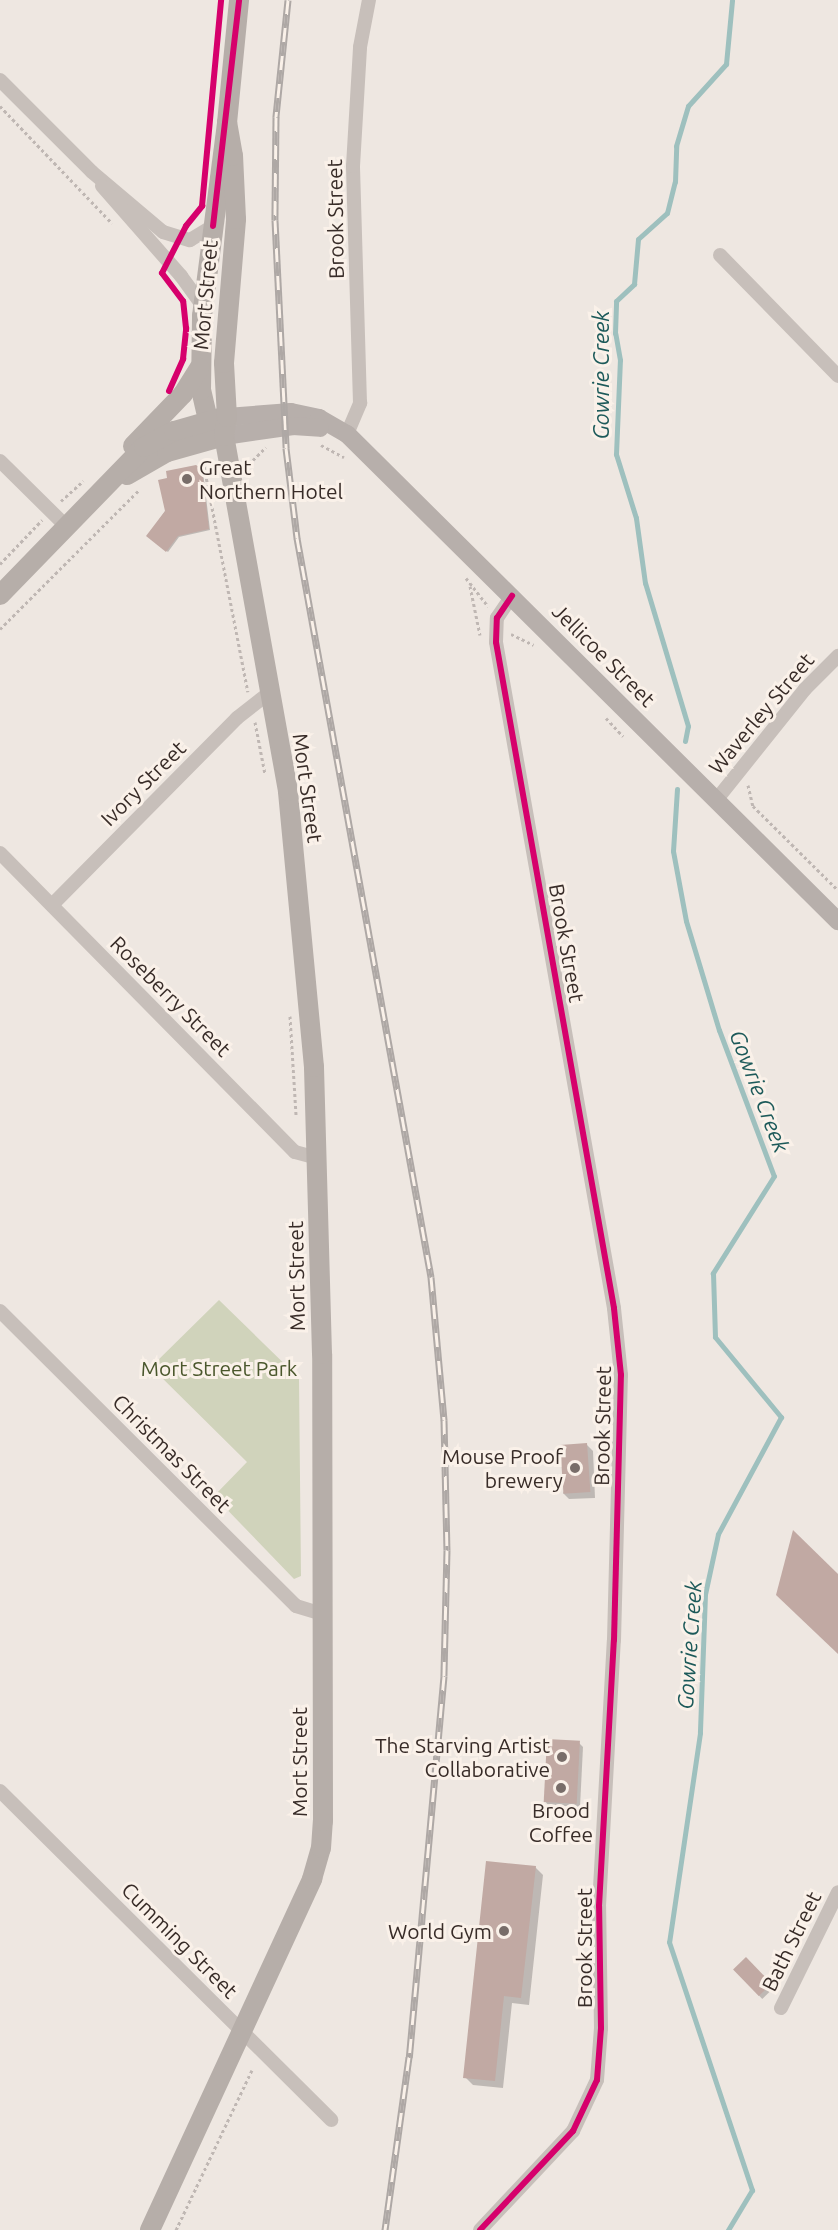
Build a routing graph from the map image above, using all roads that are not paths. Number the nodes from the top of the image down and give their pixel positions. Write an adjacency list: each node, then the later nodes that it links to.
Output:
1 (239, 0): 4 (main road, Mort Street)
2 (369, 0): 13 (street, Brook Street)
3 (0, 80): 5 (street)
4 (227, 123): 6 (main road, Mort Street); 12 (main road, Mort Street)
5 (92, 172): 6 (street); 8 (street)
6 (213, 226): 8 (main road, Mort Street)
7 (720, 255): 10 (street)
8 (203, 306): 9 (main road, Mort Street)
9 (200, 366): 11 (main road, Mort Street); 15 (main road)
10 (838, 376)
11 (207, 420): 12 (main road); 15 (main road)
12 (226, 426): 13 (main road); 16 (main road); 21 (main road, Mort Street)
13 (340, 431): 19 (main road, Jellicoe Street)
14 (0, 461): 17 (street)
15 (119, 472): 16 (main road)
16 (100, 494): 17 (main road)
17 (67, 527): 18 (main road)
18 (0, 595)
19 (512, 596): 22 (main road, Jellicoe Street); 35 (street, Brook Street)
20 (838, 656): 22 (street, Waverley Street)
21 (268, 694): 24 (street, Ivory Street); 26 (main road, Mort Street)
22 (717, 799): 25 (main road, Jellicoe Street)
23 (0, 854): 24 (street, Roseberry Street)
24 (52, 905): 26 (street, Roseberry Street)
25 (838, 921)
26 (318, 1158): 28 (main road, Mort Street)
27 (0, 1311): 28 (street, Christmas Street)
28 (322, 1614): 32 (main road, Mort Street)
29 (0, 1791): 32 (street, Cumming Street)
30 (838, 1892): 31 (street, Bath Street)
31 (781, 2008)
32 (242, 2033): 33 (street, Cumming Street); 34 (main road, Mort Street)
33 (330, 2120)
34 (150, 2230)
35 (480, 2230)

